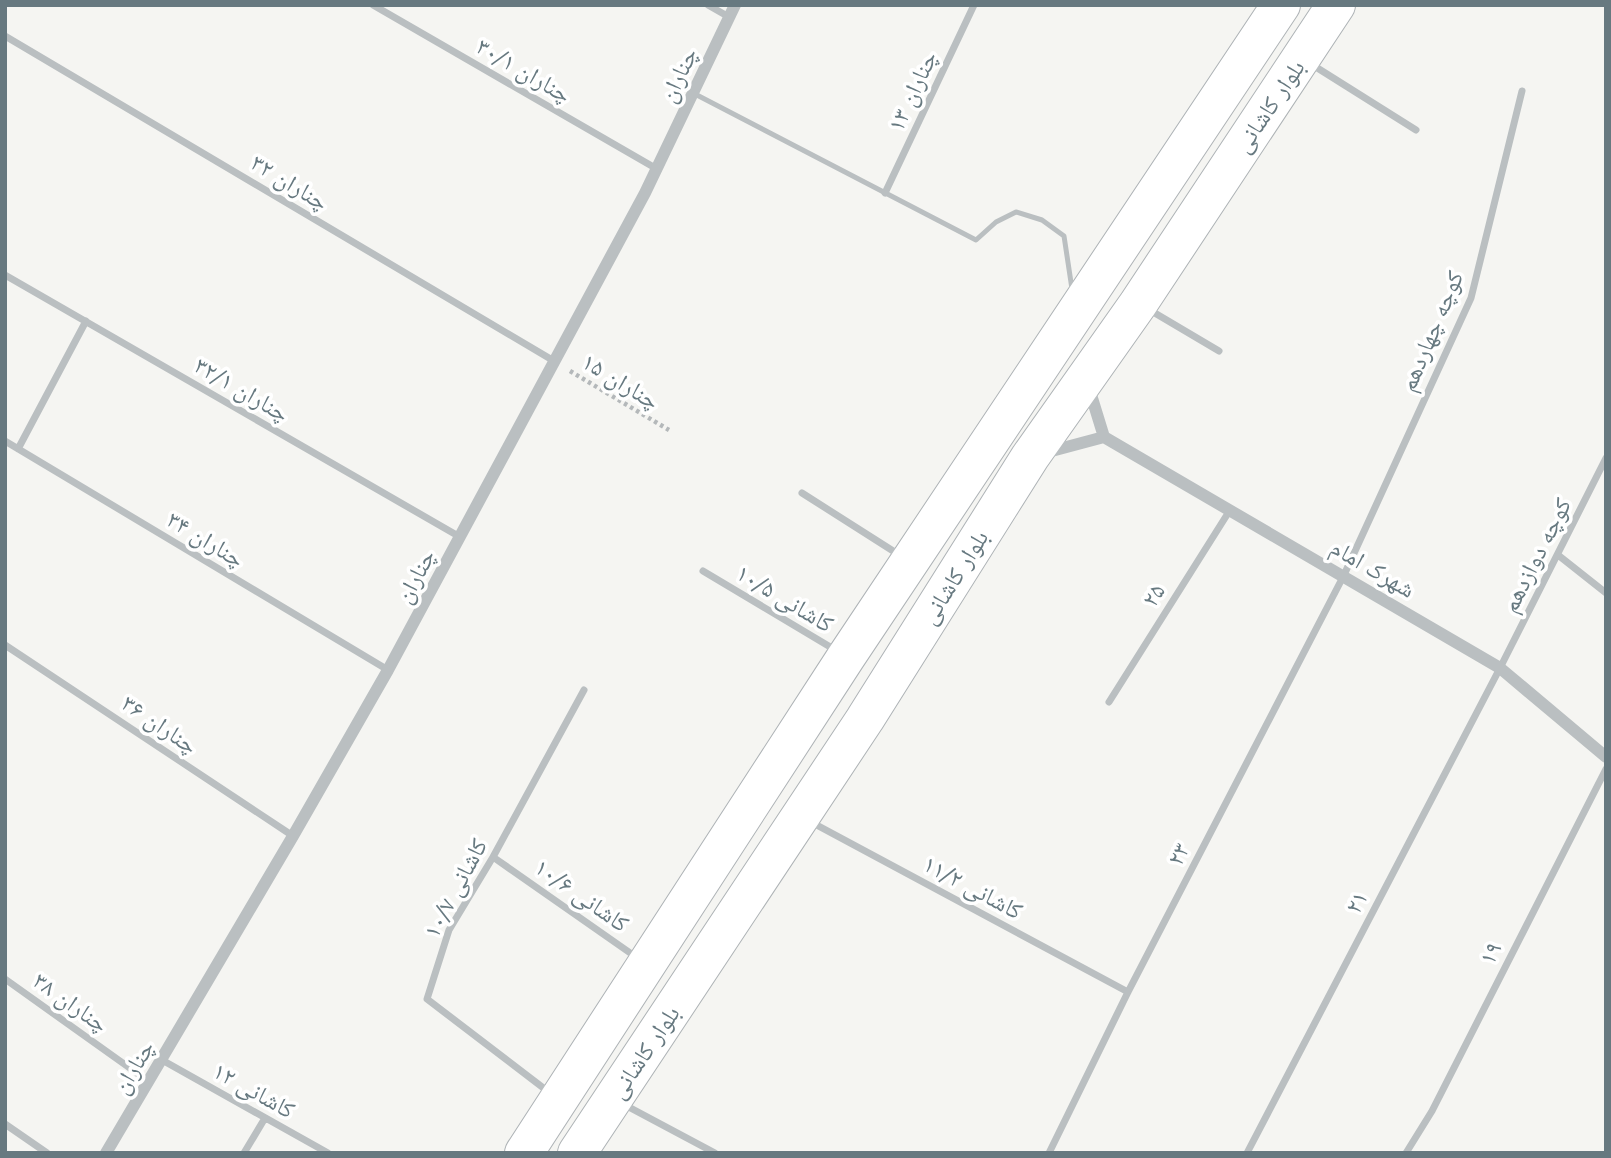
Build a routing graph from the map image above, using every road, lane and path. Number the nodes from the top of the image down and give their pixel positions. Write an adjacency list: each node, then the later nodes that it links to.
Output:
1 (373, 5): 12 (street, چناران ۳۰/۱)
2 (708, 5): 6 (street)
3 (974, 5): 13 (street, چناران ۱۳)
4 (1281, 5): 16 (main road, بلوار کاشانی)
5 (1336, 5): 8 (main road, بلوار کاشانی)
6 (732, 11): 10 (street, چناران)
7 (5, 36): 19 (street, چناران ۳۲)
8 (1301, 58): 11 (street); 15 (main road, بلوار کاشانی)
9 (1522, 90): 33 (street, کوچه چهاردهم)
10 (693, 93): 12 (street, چناران); 13 (lane)
11 (1416, 130)
12 (657, 169): 19 (street, چناران)
13 (885, 192): 16 (lane)
14 (5, 275): 17 (street, چناران ۳۲/۱)
15 (1138, 304): 18 (street); 20 (main road, بلوار کاشانی)
16 (1074, 305): 31 (main road, بلوار کاشانی)
17 (86, 321): 24 (street); 29 (street, چناران ۳۲/۱)
18 (1219, 351)
19 (554, 362): 21 (path, چناران ۱۵); 29 (street, چناران)
20 (1086, 377): 22 (street); 25 (main road, بلوار کاشانی)
21 (669, 430)
22 (1104, 437): 25 (street); 28 (street, شهرک امام)
23 (5, 441): 24 (street, چناران ۳۴)
24 (18, 449): 38 (street, چناران ۳۴)
25 (1030, 457): 43 (main road, بلوار کاشانی)
26 (1606, 458): 30 (street, کوچه دوازدهم)
27 (802, 494): 31 (street)
28 (1230, 510): 33 (street, شهرک امام); 40 (street, ۲۵)
29 (460, 537): 38 (street, چناران)
30 (1558, 555): 34 (street); 37 (street, کوچه دوازدهم)
31 (911, 562): 36 (main road, بلوار کاشانی)
32 (703, 571): 36 (street, ۱۰/۵ کاشانی)
33 (1344, 575): 37 (street, شهرک امام); 49 (street, ۲۳)
34 (1606, 593)
35 (5, 645): 44 (street, چناران ۳۶)
36 (846, 657): 46 (main road, بلوار کاشانی)
37 (1500, 668): 41 (street, شهرک امام); 64 (street, ۲۱)
38 (388, 670): 44 (street, چناران)
39 (584, 690): 45 (street, ۱۰/۷ کاشانی)
40 (1109, 702)
41 (1606, 757)
42 (1606, 769): 65 (street, ۱۹)
43 (800, 816): 48 (main road, بلوار کاشانی); 49 (street, ۱۱/۲ کاشانی)
44 (293, 836): 50 (street, چناران)
45 (493, 857): 46 (street, ۱۰/۶ کاشانی); 53 (street, ۱۰/۷ کاشانی)
46 (648, 965): 48 (main road); 53 (main road, بلوار کاشانی)
47 (5, 979): 51 (street, چناران ۳۸)
48 (684, 992): 52 (main road, بلوار کاشانی)
49 (1128, 992): 63 (street, ۲۳)
50 (162, 1060): 51 (street, چناران); 54 (street, کاشانی ۱۲)
51 (148, 1080): 57 (street, چناران)
52 (613, 1098): 61 (main road, بلوار کاشانی); 62 (street)
53 (559, 1100): 60 (main road, بلوار کاشانی)
54 (265, 1118): 58 (street); 59 (street, کاشانی ۱۲)
55 (5, 1124): 56 (street)
56 (47, 1153)
57 (106, 1153)
58 (244, 1153)
59 (328, 1153)
60 (524, 1153)
61 (577, 1153)
62 (715, 1153)
63 (1049, 1153)
64 (1247, 1153)
65 (1406, 1153)

